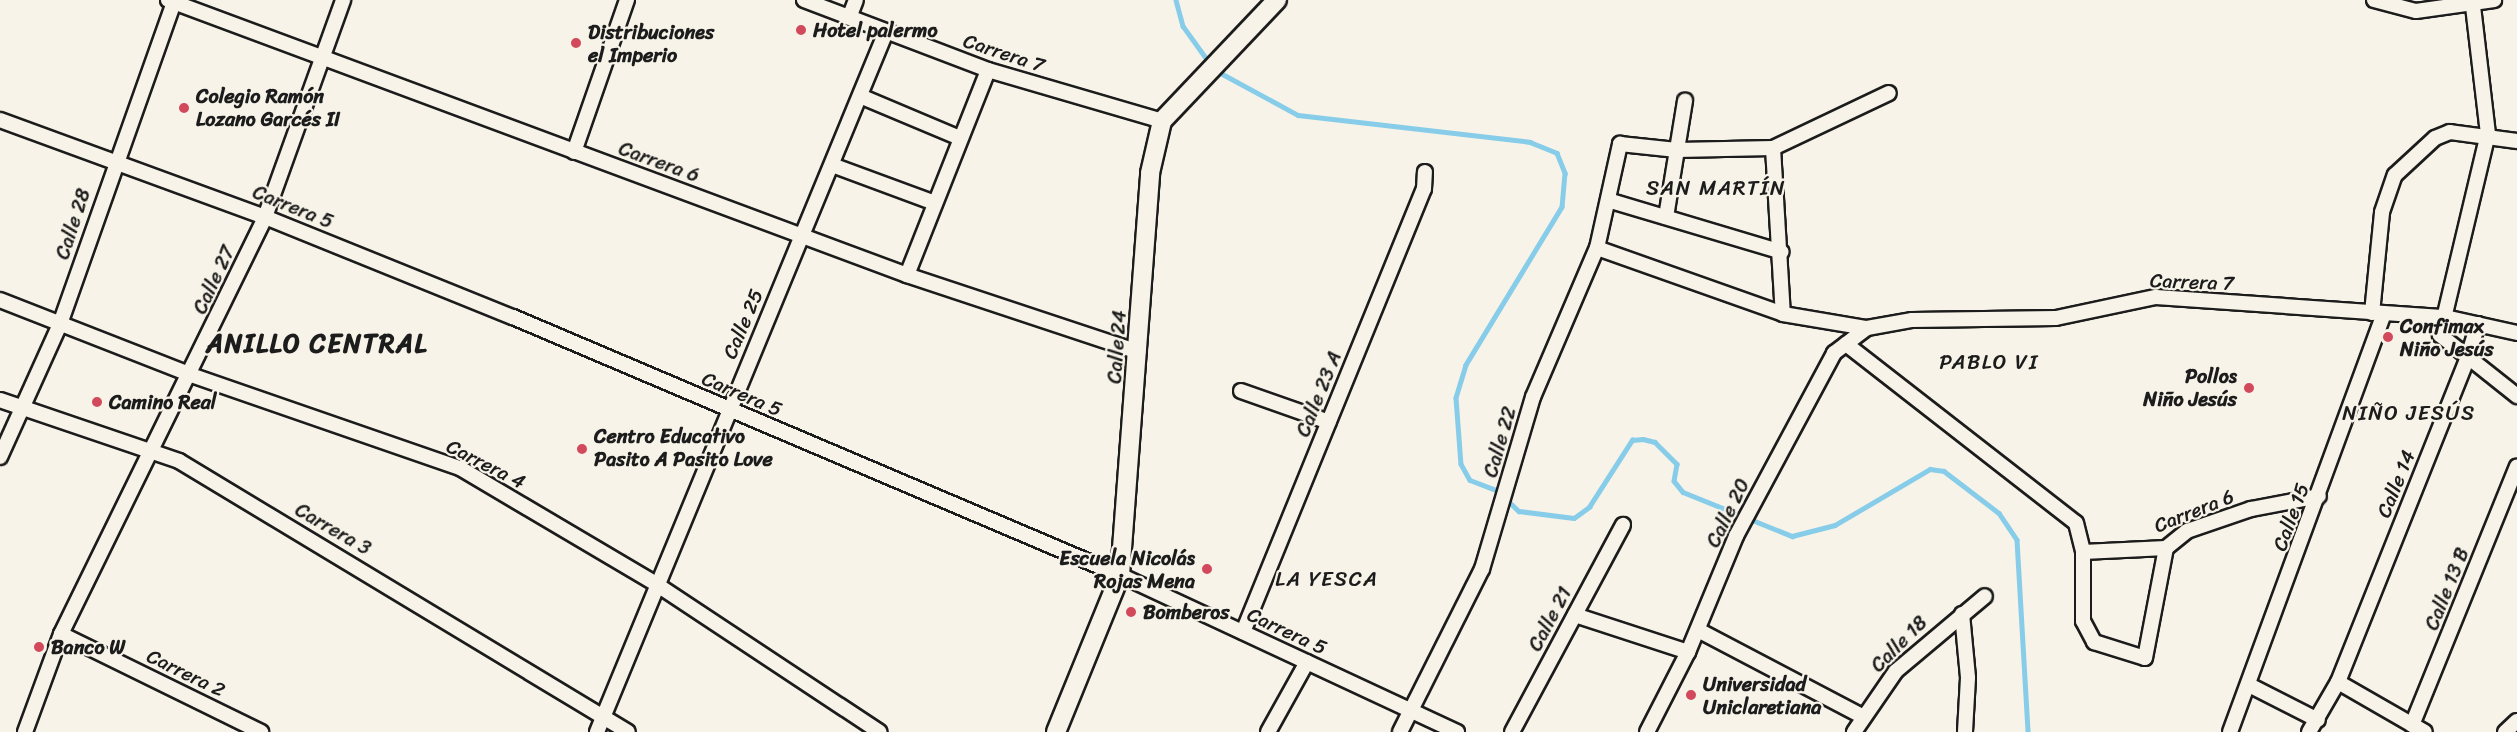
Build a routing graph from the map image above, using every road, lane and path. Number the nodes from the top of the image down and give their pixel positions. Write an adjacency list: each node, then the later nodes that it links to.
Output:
1 (343, 0): 12 (street, Calle 27)
2 (627, 0): 24 (street)
3 (804, 0): 10 (street, Carrera 7)
4 (856, 0): 10 (street)
5 (1277, 0): 18 (street)
6 (2374, 0): 9 (street)
7 (2494, 0): 9 (street)
8 (173, 1): 12 (street, Carrera 6); 25 (street, Calle 28)
9 (2473, 7): 19 (street)
10 (849, 18): 11 (street, Carrera 7)
11 (886, 33): 13 (street, Carrera 7); 15 (street, Calle 25)
12 (322, 58): 24 (street, Carrera 6); 30 (street, Calle 27)
13 (988, 70): 18 (street, Carrera 7); 20 (street)
14 (1889, 93): 22 (street)
15 (860, 96): 20 (street); 26 (street, Calle 25)
16 (1684, 101): 23 (street)
17 (0, 120): 25 (street, Carrera 5)
18 (1162, 121): 45 (street, Calle 24)
19 (2488, 134): 21 (street, Calle 15); 38 (street, Calle 15); 39 (street)
20 (960, 138): 29 (street)
21 (2517, 141)
22 (1773, 148): 23 (street); 34 (street)
23 (1677, 150): 28 (street, Calle 22); 31 (street)
24 (574, 152): 32 (street, Carrera 6)
25 (115, 159): 30 (street, Carrera 5); 40 (street, Calle 28)
26 (832, 165): 29 (street); 32 (street, Calle 25)
27 (1425, 172): 53 (street, Calle 23 A)
28 (1611, 201): 31 (street); 33 (street, Calle 22)
29 (935, 203): 35 (street)
30 (266, 217): 47 (street, Calle 27); 52 (street, Carrera 5)
31 (1666, 217): 34 (street)
32 (803, 236): 35 (street, Carrera 6); 52 (street, Calle 25)
33 (1597, 248): 37 (street); 73 (street, Calle 22)
34 (1782, 252): 37 (street)
35 (907, 275): 45 (street, Carrera 6)
36 (0, 300): 40 (street, Carrera 4)
37 (1783, 314): 42 (street)
38 (2378, 314): 39 (street, Carrera 7); 42 (street, Carrera 7); 57 (street, Calle 15)
39 (2445, 317): 41 (street, Carrera 7); 46 (street)
40 (60, 324): 47 (street, Carrera 4); 51 (street, Calle 28)
41 (2478, 324): 43 (street, Carrera 7); 46 (street, Calle 14)
42 (1867, 328): 44 (street, Calle 20)
43 (2517, 333)
44 (1846, 344): 60 (street); 66 (street, Calle 20)
45 (1139, 352): 61 (street, Calle 24)
46 (2468, 357): 49 (street); 71 (street, Calle 14)
47 (191, 375): 54 (street, Calle 27); 62 (street, Carrera 4)
48 (1241, 391): 53 (street)
49 (2517, 396)
50 (0, 400): 51 (street, Carrera 3)
51 (20, 407): 54 (street, Carrera 3); 55 (street, Calle 28)
52 (728, 409): 61 (street, Carrera 5); 62 (street, Calle 25)
53 (1329, 422): 67 (street, Calle 23 A)
54 (155, 451): 68 (street, Calle 27); 76 (street, Carrera 3)
55 (0, 457)
56 (2517, 467): 79 (street, Calle 13 B)
57 (2319, 496): 59 (street, Carrera 6); 72 (street, Calle 15)
58 (1623, 525): 65 (street, Calle 21)
59 (2166, 548): 60 (street, Carrera 6); 60 (street)
60 (2083, 552)
61 (1120, 575): 67 (street, Carrera 5); 86 (street, Calle 24)
62 (656, 584): 76 (street, Calle 25); 85 (street, Carrera 4)
63 (1984, 596): 64 (street, Calle 18)
64 (1962, 614): 74 (street, Calle 18); 93 (street)
65 (1575, 615): 69 (street); 90 (street, Calle 21)
66 (1698, 630): 69 (street, Calle 20); 74 (street)
67 (1243, 632): 70 (street, Carrera 5)
68 (61, 634): 75 (street, Carrera 2); 80 (street, Calle 27)
69 (1688, 652): 91 (street, Calle 20)
70 (1307, 662): 73 (street, Carrera 5); 87 (street)
71 (2338, 682): 77 (street, Calle 14); 79 (street)
72 (2251, 686): 77 (street); 94 (street, Calle 15)
73 (1412, 710): 88 (street, Calle 22); 89 (street, Carrera 5)
74 (1862, 716): 92 (street, Calle 18)
75 (231, 717): 81 (street); 82 (street, Carrera 2)
76 (604, 717): 83 (street, Calle 25); 84 (street, Carrera 3)
77 (2318, 720): 95 (street, Calle 14)
78 (2517, 721): 97 (street)
79 (2412, 725): 96 (street)
80 (25, 732)
81 (226, 732)
82 (261, 732)
83 (597, 732)
84 (628, 732)
85 (880, 732)
86 (1056, 732)
87 (1268, 732)
88 (1400, 732)
89 (1457, 732)
90 (1512, 732)
91 (1647, 732)
92 (1854, 732)
93 (1965, 732)
94 (2230, 732)
95 (2309, 732)
96 (2425, 732)
97 (2505, 732)

